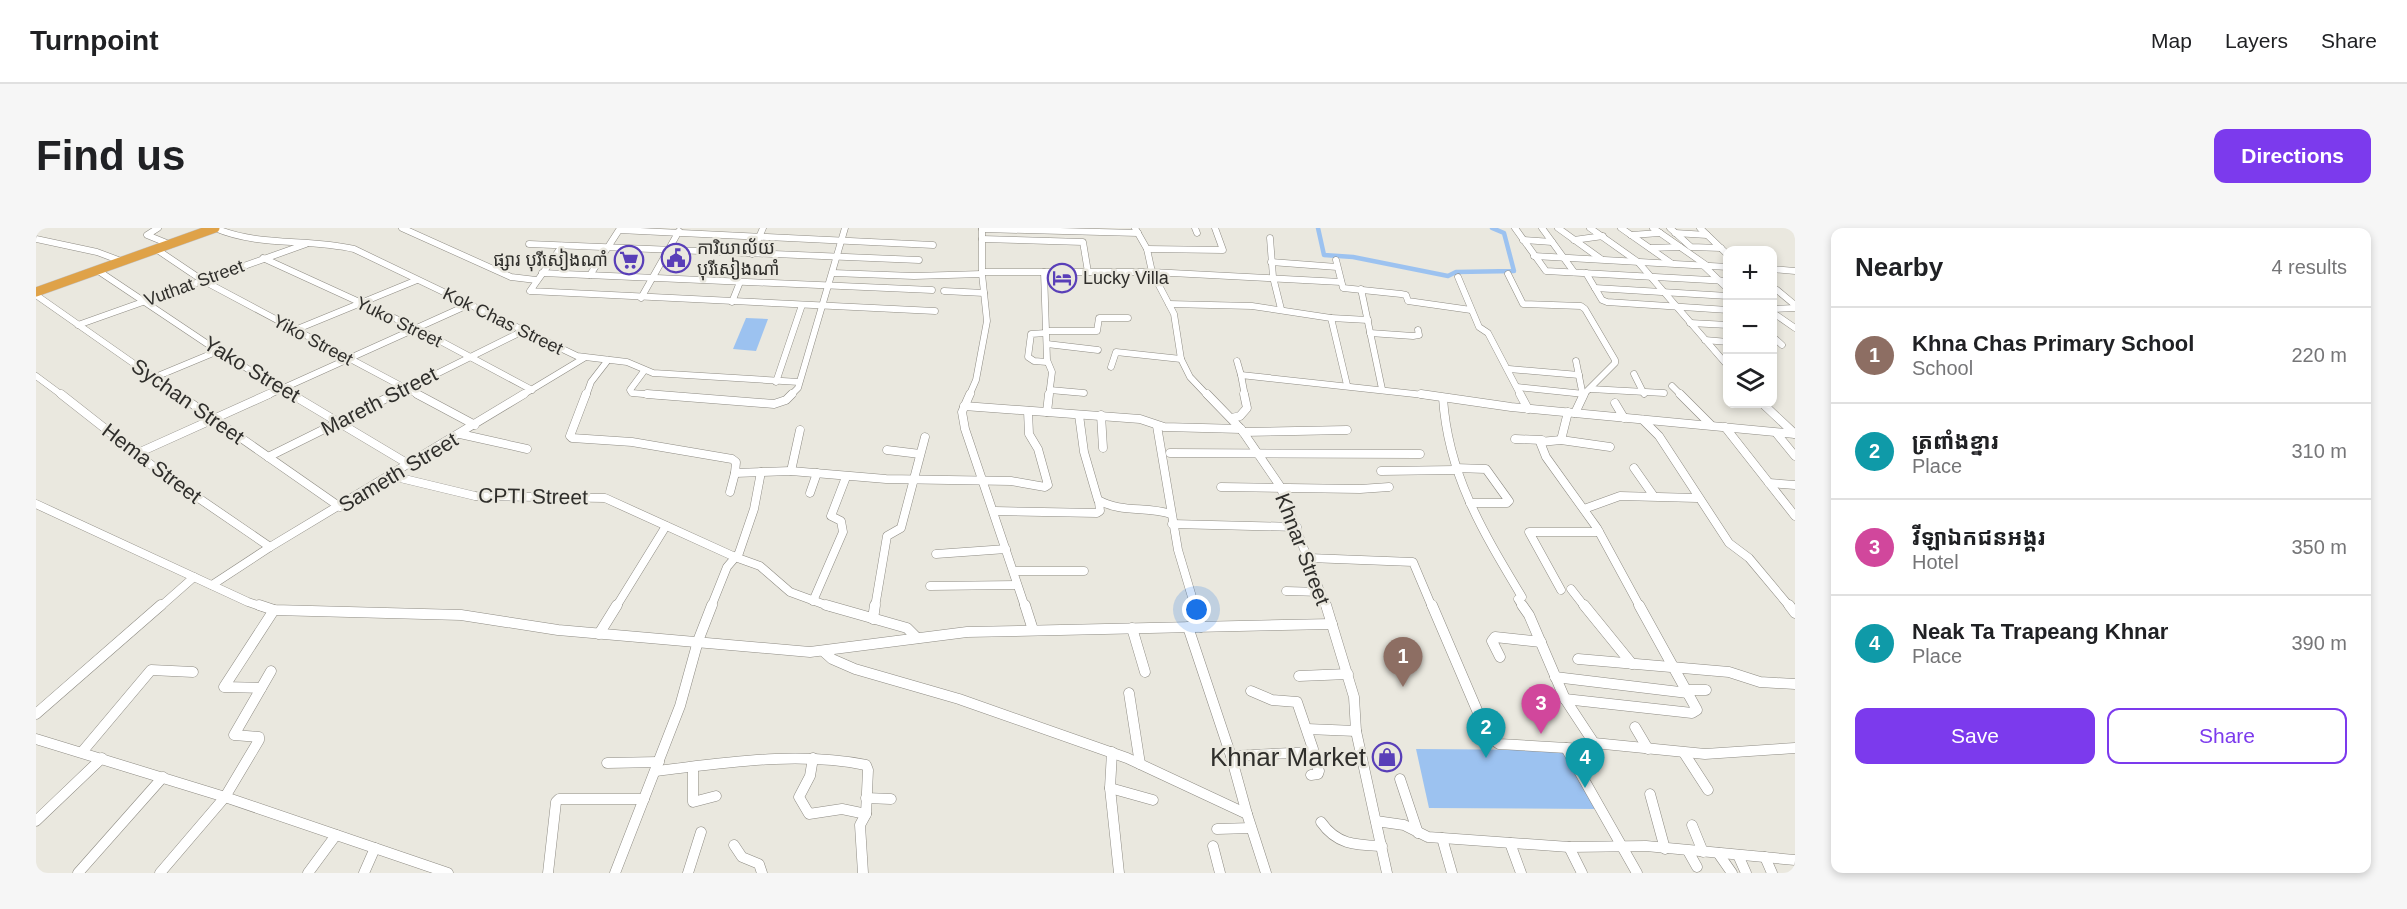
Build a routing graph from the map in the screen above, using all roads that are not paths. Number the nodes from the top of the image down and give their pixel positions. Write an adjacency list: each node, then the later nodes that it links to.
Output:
1 (158, 228): 32 (street)
2 (215, 228): 29 (street, Kok Chas Street); 32 (highway)
3 (402, 228): 75 (street)
4 (763, 228): 22 (street)
5 (845, 228): 26 (street)
6 (982, 228): 16 (street); 25 (street)
7 (1215, 228): 41 (street)
8 (1515, 228): 27 (street)
9 (1542, 228): 30 (street)
10 (1558, 228): 28 (street)
11 (1590, 228): 21 (street)
12 (1621, 228): 19 (street)
13 (1653, 228): 18 (street)
14 (1700, 228): 20 (street)
15 (679, 230): 22 (street); 37 (street); 42 (street)
16 (1137, 230): 41 (street, Khnar Street)
17 (1673, 230): 20 (street); 39 (street)
18 (1660, 233): 19 (street); 36 (street)
19 (1631, 235): 38 (street)
20 (1707, 235): 39 (street)
21 (1603, 236): 28 (street); 51 (street)
22 (759, 237): 26 (street); 43 (street)
23 (1270, 238): 50 (street)
24 (36, 239): 49 (street)
25 (982, 239): 59 (street); 64 (street)
26 (842, 240): 31 (street); 45 (street)
27 (1523, 240): 30 (street); 44 (street)
28 (1574, 240): 48 (street)
29 (310, 242): 47 (street, Vuthat Street); 74 (street, Kok Chas Street)
30 (1552, 242): 46 (street)
31 (920, 243): 34 (street); 45 (street)
32 (169, 244): 40 (highway)
33 (529, 244): 35 (street)
34 (933, 244)
35 (562, 246): 37 (street); 62 (street)
36 (1681, 247): 38 (street); 53 (street)
37 (609, 248): 42 (street); 67 (street)
38 (1650, 248): 52 (street)
39 (1721, 248)
40 (156, 249): 49 (highway); 73 (street, Yiko Street)
41 (1147, 249): 60 (street, Khnar Street)
42 (667, 251): 43 (street); 71 (street)
43 (752, 254): 45 (street)
44 (1534, 256): 46 (street); 61 (street)
45 (837, 257): 63 (street)
46 (1563, 257): 48 (street); 61 (street)
47 (263, 258): 73 (street, Vuthat Street); 96 (street, Yuko Street)
48 (1601, 260): 51 (street)
49 (121, 261): 56 (highway)
50 (1271, 262): 69 (street); 78 (street)
51 (1638, 262): 52 (street); 72 (street)
52 (1671, 264): 53 (street)
53 (1705, 266): 54 (street); 76 (street)
54 (1723, 267)
55 (1777, 269): 57 (street)
56 (97, 270): 89 (highway); 94 (street, Yako Street)
57 (1795, 271)
58 (1044, 272): 59 (street); 64 (street); 120 (street)
59 (1088, 272): 60 (street)
60 (1152, 272): 69 (street); 98 (street, Khnar Street)
61 (1574, 272): 65 (street)
62 (542, 273): 67 (street); 75 (street)
63 (832, 273): 68 (street); 80 (street)
64 (982, 273): 68 (street); 88 (street)
65 (1586, 273): 72 (street); 81 (street)
66 (1508, 274): 154 (street)
67 (590, 275): 71 (street)
68 (921, 276): 82 (street)
69 (1273, 277): 78 (street); 103 (street)
70 (1458, 277): 104 (street)
71 (652, 278): 77 (street); 93 (street)
72 (1653, 278): 76 (street); 87 (street)
73 (202, 280): 94 (street, Vuthat Street); 117 (street, Yiko Street)
74 (417, 280): 96 (street); 97 (street, Kok Chas Street)
75 (536, 280): 93 (street)
76 (1720, 281): 79 (street)
77 (740, 282): 80 (street); 95 (street)
78 (1341, 282): 83 (street)
79 (1723, 284)
80 (829, 286): 82 (street); 100 (street)
81 (1595, 288): 87 (street); 101 (street)
82 (920, 289): 84 (street)
83 (1361, 289): 104 (street); 111 (street)
84 (932, 290)
85 (944, 291): 88 (street)
86 (1777, 291): 91 (street)
87 (1665, 292): 90 (street); 101 (street)
88 (984, 293): 160 (street)
89 (36, 294): 113 (street, Sychan Street)
90 (1723, 296)
91 (1783, 296): 92 (street); 102 (street)
92 (1795, 296)
93 (641, 298): 95 (street)
94 (142, 302): 113 (street, Vuthat Street); 126 (street, Yako Street)
95 (732, 302): 99 (street)
96 (361, 303): 115 (street, Yuko Street); 117 (street)
97 (470, 304): 115 (street); 119 (street, Kok Chas Street)
98 (1169, 304): 103 (street); 130 (street, Khnar Street)
99 (802, 305): 100 (street); 144 (street)
100 (822, 306): 106 (street); 145 (street)
101 (1678, 307): 105 (street); 112 (street)
102 (1795, 307): 107 (street)
103 (1281, 309): 110 (street)
104 (1471, 310): 137 (street)
105 (1723, 310)
106 (935, 311)
107 (1777, 311)
108 (1777, 313): 116 (street)
109 (1128, 318): 120 (street)
110 (1331, 318): 111 (street); 146 (street)
111 (1368, 321): 121 (street)
112 (1690, 323): 114 (street); 122 (street)
113 (78, 325): 143 (street, Sychan Street)
114 (1723, 325)
115 (416, 328): 127 (street, Yuko Street); 128 (street)
116 (1795, 328)
117 (296, 330): 128 (street, Yiko Street)
118 (1418, 330): 121 (street)
119 (523, 331): 127 (street, Mareth Street); 129 (street, Kok Chas Street)
120 (1046, 332): 124 (street); 134 (street)
121 (1370, 333): 151 (street)
122 (1705, 340): 123 (street); 132 (street)
123 (1723, 342)
124 (1047, 344): 125 (street); 134 (street)
125 (1098, 350)
126 (218, 351): 143 (street); 149 (street, Yako Street)
127 (468, 356): 150 (street, Mareth Street); 152 (street, Yuko Street)
128 (349, 358): 149 (street); 150 (street, Yiko Street)
129 (584, 358): 131 (street, Kok Chas Street); 152 (street, Sameth Street)
130 (1181, 359): 136 (street); 168 (street, Khnar Street)
131 (608, 360): 138 (street, Kok Chas Street); 204 (street)
132 (1723, 360)
133 (1576, 361): 141 (street)
134 (1047, 362): 153 (street)
135 (1237, 362): 140 (street)
136 (1111, 367)
137 (1509, 369): 141 (street); 148 (street)
138 (644, 372): 144 (street, Kok Chas Street); 145 (street)
139 (1634, 374): 157 (street)
140 (1240, 375): 146 (street); 168 (street)
141 (1578, 375): 154 (street)
142 (36, 376): 191 (street, Hema Street)
143 (153, 378): 170 (street, Sychan Street)
144 (776, 382): 145 (street, Kok Chas Street)
145 (799, 382)
146 (1347, 385): 151 (street)
147 (1672, 386): 174 (street)
148 (1517, 387): 154 (street); 162 (street)
149 (282, 388): 170 (street); 172 (street, Yako Street)
150 (404, 389): 172 (street, Mareth Street); 173 (street, Yiko Street)
151 (1382, 389): 158 (street)
152 (532, 390): 173 (street, Sameth Street)
153 (1050, 390): 155 (street); 164 (street)
154 (1587, 391): 157 (street); 165 (street)
155 (1084, 393)
156 (1664, 393): 157 (street)
157 (1644, 394)
158 (1443, 398): 162 (street); 200 (street)
159 (1615, 403): 169 (street)
160 (964, 406): 163 (street); 209 (street)
161 (1767, 408): 182 (street)
162 (1528, 409): 165 (street)
163 (1028, 411): 164 (street); 209 (street)
164 (1047, 412): 166 (street)
165 (1572, 413): 169 (street); 185 (street)
166 (1079, 415): 167 (street); 219 (street)
167 (1101, 415): 175 (street); 188 (street)
168 (1232, 418): 178 (street, Khnar Street)
169 (1624, 418): 171 (street)
170 (212, 419): 191 (street); 197 (street, Sychan Street)
171 (1643, 420): 174 (street); 218 (street)
172 (339, 421): 197 (street, Mareth Street); 198 (street, Yako Street)
173 (474, 425): 180 (street, Sameth Street)
174 (1711, 425): 176 (street)
175 (1157, 426): 178 (street); 225 (street)
176 (1725, 426): 181 (street); 210 (street)
177 (800, 430): 201 (street)
178 (1242, 430): 179 (street); 195 (street, Khnar Street)
179 (1347, 430)
180 (460, 434): 189 (street); 198 (street, Sameth Street)
181 (1777, 434): 182 (street); 196 (street)
182 (1795, 434)
183 (925, 437): 193 (street)
184 (1515, 440): 186 (street)
185 (1561, 440): 186 (street); 187 (street)
186 (1542, 441): 223 (street)
187 (1610, 447)
188 (1103, 448)
189 (527, 449)
190 (887, 450): 193 (street)
191 (138, 453): 231 (street, Hema Street)
192 (1170, 453): 195 (street)
193 (920, 454): 208 (street)
194 (1420, 454): 195 (street)
195 (1259, 456): 214 (street, Khnar Street)
196 (1795, 456)
197 (268, 457): 222 (street, Sychan Street)
198 (410, 465): 206 (street, Sameth Street)
199 (1634, 468): 217 (street)
200 (1455, 469): 202 (street); 220 (street); 220 (street)
201 (791, 471): 203 (street); 205 (street)
202 (1381, 471)
203 (761, 472): 204 (street); 234 (street)
204 (735, 473): 215 (street)
205 (817, 473): 207 (street); 216 (street)
206 (392, 476): 222 (street, Sameth Street); 228 (street, CPTI Street)
207 (846, 477): 208 (street); 244 (street)
208 (914, 480): 209 (street); 247 (street)
209 (984, 480): 224 (street)
210 (1769, 483): 211 (street); 226 (street)
211 (1795, 485)
212 (1221, 487): 214 (street)
213 (1389, 487): 214 (street)
214 (1281, 489): 229 (street, Khnar Street)
215 (730, 492)
216 (810, 493)
217 (1653, 495): 218 (street); 223 (street)
218 (1697, 498): 246 (street)
219 (1099, 502): 224 (street); 225 (street)
220 (1470, 503): 256 (street)
221 (36, 504): 238 (street)
222 (340, 507): 231 (street, Sameth Street)
223 (1584, 509): 230 (street)
224 (995, 511): 232 (street)
225 (1171, 514): 227 (street)
226 (1795, 516)
227 (1172, 524): 229 (street); 250 (street)
228 (666, 526): 234 (street, CPTI Street); 253 (street)
229 (1297, 527): 235 (street, Khnar Street)
230 (1599, 532): 260 (street); 261 (street)
231 (270, 548): 239 (street, Sameth Street)
232 (1006, 549): 233 (street); 236 (street)
233 (936, 554)
234 (735, 557): 244 (street, CPTI Street); 255 (street)
235 (1309, 558): 243 (street, Khnar Street); 283 (street)
236 (1014, 571): 237 (street); 240 (street)
237 (1084, 571)
238 (194, 577): 239 (street); 277 (street)
239 (212, 585): 245 (street)
240 (1017, 585): 241 (street); 252 (street)
241 (930, 586)
242 (1286, 591): 243 (street)
243 (1321, 592): 248 (street, Khnar Street)
244 (813, 601): 247 (street, CPTI Street)
245 (274, 609): 253 (street); 270 (street)
246 (1795, 613)
247 (873, 619): 254 (street, CPTI Street)
248 (1332, 624): 250 (street); 265 (street, Khnar Street)
249 (1188, 627): 250 (street); 251 (street); 290 (street)
250 (1201, 627)
251 (1132, 628): 252 (street); 264 (street)
252 (1033, 630): 254 (street)
253 (599, 634): 255 (street)
254 (917, 638): 257 (street)
255 (698, 641): 257 (street); 295 (street)
256 (1541, 642): 258 (street); 267 (street)
257 (823, 651): 288 (street)
258 (1500, 657)
259 (1578, 659): 260 (street)
260 (1632, 664): 261 (street)
261 (1674, 668): 268 (street); 273 (street)
262 (271, 671): 270 (street)
263 (193, 672): 286 (street)
264 (1145, 672)
265 (1348, 674): 266 (street); 280 (street, Khnar Street)
266 (1299, 676)
267 (1555, 677): 269 (street); 276 (street)
268 (1795, 684)
269 (1638, 687): 273 (street); 275 (street)
270 (261, 688): 304 (street)
271 (1706, 690): 273 (street)
272 (1251, 691): 279 (street)
273 (1687, 692): 276 (street)
274 (1129, 693): 294 (street)
275 (1644, 697)
276 (1565, 699): 282 (street)
277 (36, 714)
278 (1635, 727): 285 (street)
279 (1307, 729): 280 (street); 287 (street)
280 (1356, 731): 312 (street, Khnar Street)
281 (36, 739): 286 (street)
282 (1594, 743): 283 (street); 285 (street)
283 (1566, 748): 325 (street)
284 (1795, 748): 289 (street)
285 (1648, 749): 289 (street)
286 (82, 752): 291 (street)
287 (1312, 752): 290 (street); 297 (street)
288 (1112, 753): 294 (street); 300 (street)
289 (1684, 753): 301 (street)
290 (1231, 756): 310 (street)
291 (102, 758): 298 (street); 311 (street)
292 (813, 758): 296 (street); 305 (street); 309 (street)
293 (607, 763): 295 (street)
294 (1140, 764): 310 (street)
295 (658, 766): 296 (street); 306 (street)
296 (693, 767): 303 (street)
297 (1311, 775)
298 (163, 777): 304 (street); 336 (street)
299 (1400, 779): 318 (street)
300 (1110, 788): 308 (street); 346 (street)
301 (1708, 790)
302 (1650, 794): 328 (street)
303 (716, 796)
304 (225, 797): 319 (street); 337 (street)
305 (866, 798): 307 (street); 309 (street)
306 (644, 799): 341 (street); 342 (street)
307 (891, 799)
308 (1153, 800)
309 (866, 814): 345 (street)
310 (1247, 814): 315 (street)
311 (36, 821)
312 (1376, 821): 318 (street); 324 (street, Khnar Street)
313 (1321, 822): 324 (street)
314 (1692, 825): 330 (street)
315 (1251, 828): 316 (street); 348 (street)
316 (1217, 829)
317 (701, 832): 343 (street)
318 (1418, 832): 320 (street)
319 (336, 835): 327 (street); 338 (street)
320 (1442, 838): 321 (street); 350 (street)
321 (1510, 843): 326 (street); 351 (street)
322 (734, 845): 344 (street)
323 (1214, 846): 347 (street)
324 (1382, 846): 349 (street, Khnar Street)
325 (1621, 846): 326 (street); 328 (street); 353 (street)
326 (1569, 847): 352 (street)
327 (375, 848): 339 (street); 340 (street)
328 (1665, 849): 329 (street)
329 (1688, 851): 330 (street); 335 (street)
330 (1703, 852): 331 (street)
331 (1718, 854): 332 (street); 354 (street)
332 (1738, 855): 333 (street); 355 (street)
333 (1765, 857): 334 (street); 356 (street)
334 (1795, 860)
335 (1697, 867)
336 (78, 873)
337 (160, 873)
338 (308, 873)
339 (364, 873)
340 (448, 873)
341 (548, 873)
342 (615, 873)
343 (688, 873)
344 (762, 873)
345 (863, 873)
346 (1119, 873)
347 (1220, 873)
348 (1266, 873)
349 (1387, 873)
350 (1452, 873)
351 (1521, 873)
352 (1582, 873)
353 (1637, 873)
354 (1732, 873)
355 (1746, 873)
356 (1772, 873)

